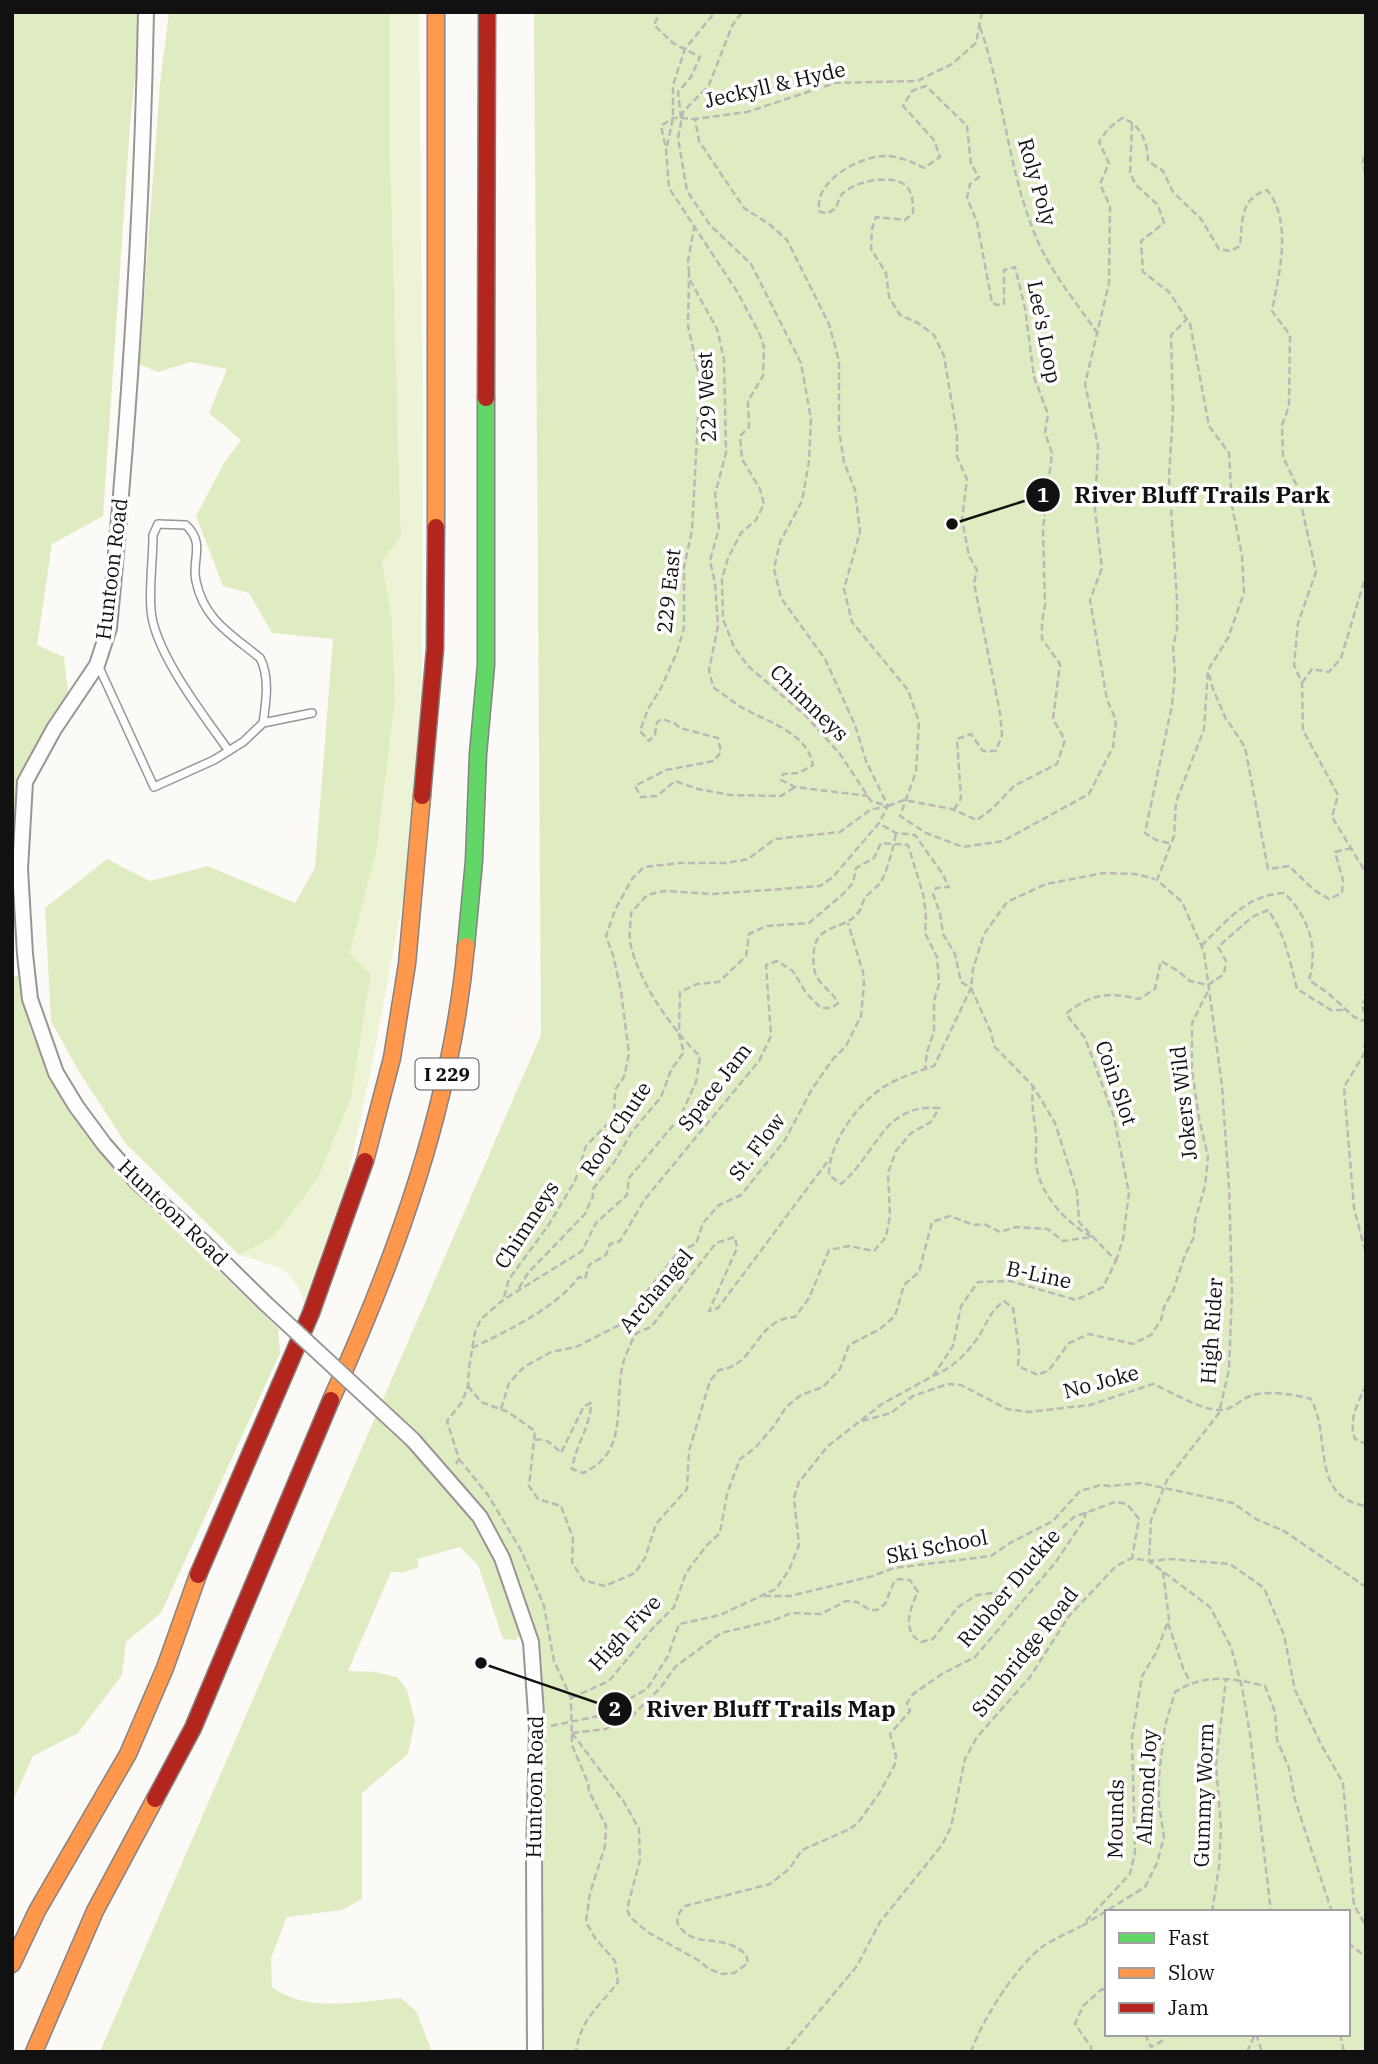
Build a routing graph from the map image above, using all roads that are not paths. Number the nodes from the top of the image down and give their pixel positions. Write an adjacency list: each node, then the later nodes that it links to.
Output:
1 (146, 12): 4 (street, Huntoon Road)
2 (436, 12): 9 (highway, I 229)
3 (486, 12): 10 (highway, I 229)
4 (97, 664): 7 (lane); 8 (street, Huntoon Road)
5 (312, 713): 6 (lane)
6 (263, 723): 7 (lane); 7 (lane)
7 (229, 751)
8 (16, 869): 11 (street, Huntoon Road, bridge)
9 (12, 1964)
10 (34, 2052)
11 (535, 2052)

